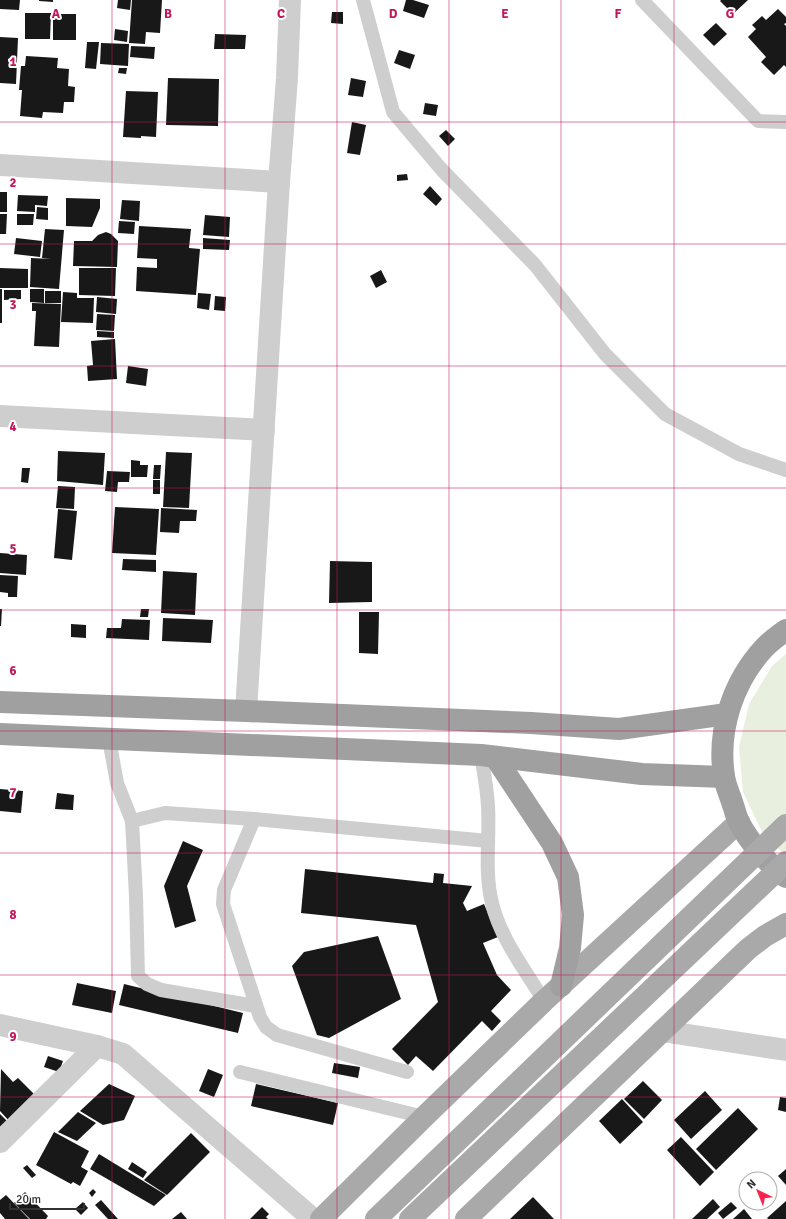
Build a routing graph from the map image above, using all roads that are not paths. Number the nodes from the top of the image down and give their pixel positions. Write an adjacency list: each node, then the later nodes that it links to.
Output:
1 (290, 0): 6 (street)
2 (363, 0): 9 (lane)
3 (642, 0): 4 (lane)
4 (786, 122)
5 (0, 165): 6 (street)
6 (279, 182): 8 (street)
7 (0, 416): 8 (street)
8 (264, 430): 12 (street)
9 (786, 470)
10 (786, 630): 13 (highway)
11 (0, 702): 12 (highway)
12 (246, 711): 13 (highway)
13 (727, 714): 17 (highway)
14 (0, 734): 15 (highway)
15 (110, 739): 16 (highway); 19 (lane)
16 (488, 756): 17 (highway); 22 (lane); 26 (highway)
17 (724, 777): 20 (highway)
18 (254, 819): 19 (lane); 22 (lane); 28 (lane)
19 (132, 821): 28 (lane)
20 (738, 822): 24 (highway); 26 (main road)
21 (786, 825): 39 (main road, bridge)
22 (488, 841): 27 (lane)
23 (786, 862): 40 (main road, bridge)
24 (786, 876)
25 (786, 924): 30 (main road)
26 (561, 986): 27 (main road)
27 (544, 1001): 35 (main road)
28 (256, 1006): 34 (lane)
29 (0, 1025): 31 (street)
30 (662, 1031): 32 (street); 41 (main road)
31 (97, 1046): 36 (street); 37 (street)
32 (786, 1050)
33 (240, 1072): 35 (lane)
34 (406, 1072)
35 (424, 1117): 38 (main road)
36 (0, 1142)
37 (313, 1219)
38 (321, 1219)
39 (376, 1219)
40 (410, 1219)
41 (466, 1219)

